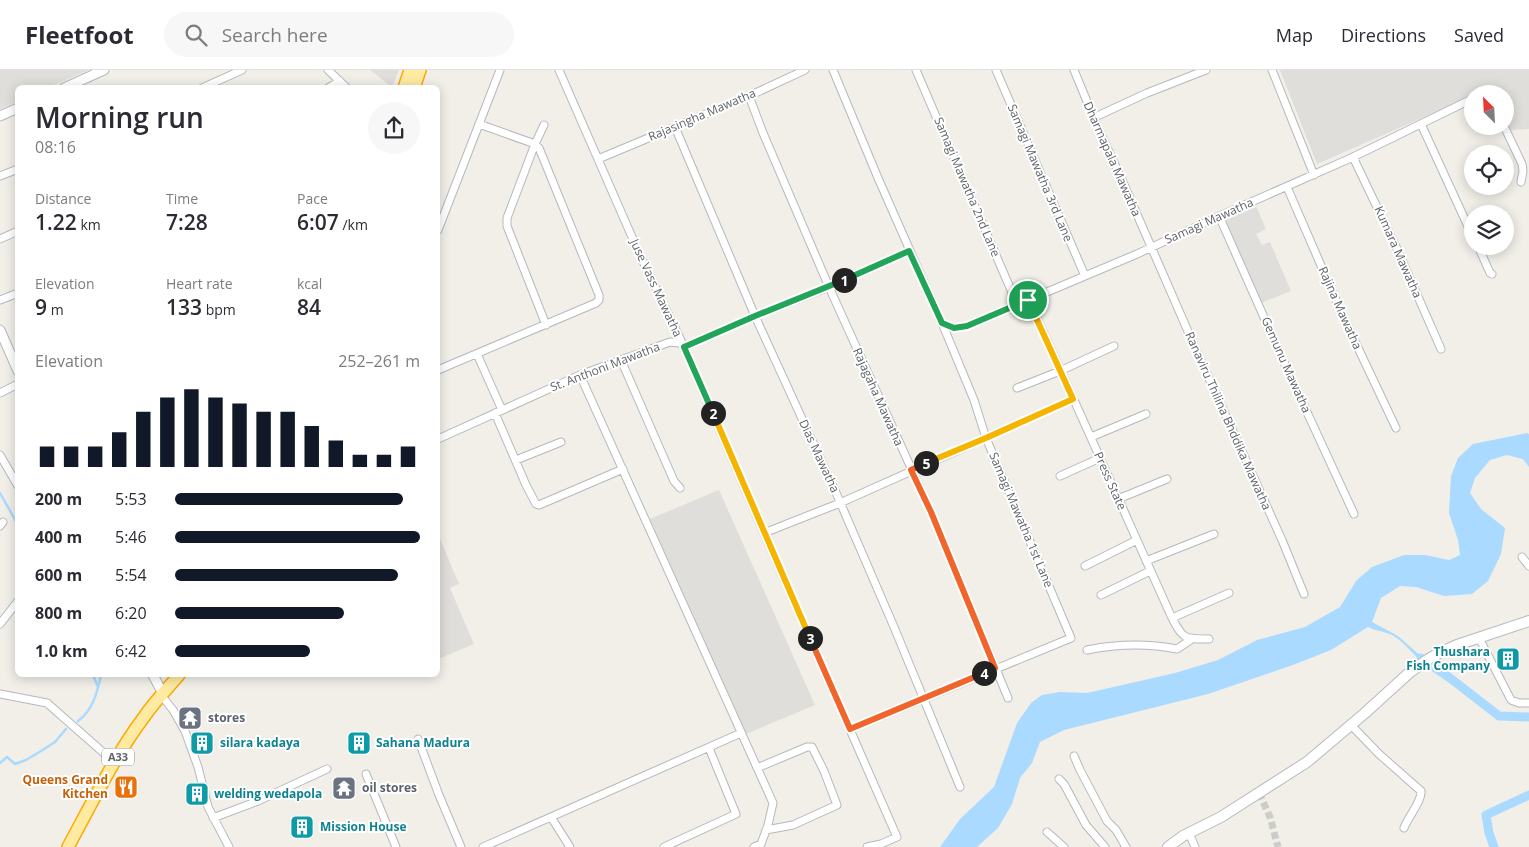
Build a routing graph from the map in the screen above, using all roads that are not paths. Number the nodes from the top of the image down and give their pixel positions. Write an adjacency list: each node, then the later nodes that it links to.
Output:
1 (104, 70): 16 (street)
2 (242, 70): 17 (street)
3 (328, 70): 15 (street)
4 (410, 70): 20 (highway)
5 (420, 70): 21 (highway)
6 (500, 70): 27 (street)
7 (559, 70): 34 (street, Juse Vass Mawatha)
8 (805, 70): 22 (street, Rajasingha Mawatha)
9 (833, 70): 46 (street, Samagi Mawatha 1st Lane)
10 (916, 70): 54 (street, Samagi Mawatha 2nd Lane)
11 (996, 70): 49 (street, Samagi Mawatha 3rd Lane)
12 (1074, 70): 26 (street, Dharmapala Mawatha)
13 (1206, 70): 26 (street)
14 (1272, 70): 36 (street)
15 (340, 81): 18 (street); 19 (street)
16 (71, 85)
17 (209, 85)
18 (333, 85)
19 (344, 85)
20 (405, 85)
21 (415, 85)
22 (749, 96): 30 (street, Rajasingha Mawatha); 50 (street, Rajagaha Mawatha)
23 (1464, 103): 28 (street, Samagi Mawatha)
24 (15, 109): 25 (street)
25 (0, 116)
26 (1093, 118): 45 (street, Dharmapala Mawatha)
27 (479, 124): 32 (street); 42 (street)
28 (1421, 124): 33 (street, Samagi Mawatha); 41 (street)
29 (544, 125): 32 (street)
30 (675, 127): 34 (street, Rajasingha Mawatha); 55 (street, Dias Mawatha)
31 (1508, 135): 38 (street)
32 (535, 144): 57 (street); 57 (street)
33 (1353, 157): 36 (street, Samagi Mawatha); 61 (street, Kumara Mawatha)
34 (598, 159): 60 (street, Juse Vass Mawatha)
35 (15, 169): 37 (street)
36 (1314, 174): 39 (street, Samagi Mawatha)
37 (0, 176)
38 (1521, 182)
39 (1287, 186): 40 (street, Samagi Mawatha); 74 (street, Rajina Mawatha)
40 (1219, 216): 45 (street, Samagi Mawatha); 90 (street, Gemunu Mawatha)
41 (1464, 218)
42 (440, 225)
43 (15, 233): 44 (street)
44 (0, 239)
45 (1152, 247): 49 (street, Samagi Mawatha); 100 (street, Ranaviru Thilina Bhddika Mawatha)
46 (909, 251): 50 (street, St. Anthoni Mawatha); 56 (street, Samagi Mawatha 1st Lane)
47 (1482, 255): 48 (street)
48 (1492, 274)
49 (1085, 276): 53 (street, Samagi Mawatha)
50 (828, 287): 55 (street, St. Anthoni Mawatha); 83 (street, Rajagaha Mawatha)
51 (15, 294): 52 (street)
52 (0, 300)
53 (1028, 300): 54 (street, Samagi Mawatha); 66 (street, Press State)
54 (1017, 304): 56 (street, Samagi Mawatha)
55 (755, 316): 60 (street, St. Anthoni Mawatha); 89 (street, Dias Mawatha)
56 (942, 323): 77 (street, Samagi Mawatha 1st Lane)
57 (546, 325): 62 (street)
58 (0, 330): 63 (street)
59 (1114, 346): 66 (street)
60 (684, 347): 64 (street, St. Anthoni Mawatha); 91 (street, Juse Vass Mawatha)
61 (1440, 349)
62 (477, 354): 65 (street); 72 (street)
63 (15, 356)
64 (621, 360): 67 (street, St. Anthoni Mawatha); 87 (street)
65 (440, 369)
66 (1060, 371): 69 (street); 71 (street, Press State)
67 (580, 375): 72 (street, St. Anthoni Mawatha); 82 (street)
68 (15, 386): 70 (street)
69 (1017, 388)
70 (0, 393)
71 (1073, 399): 75 (street, Press State); 77 (street)
72 (499, 411): 76 (street, St. Anthoni Mawatha); 81 (street)
73 (1146, 414): 75 (street)
74 (1396, 428)
75 (1091, 437): 80 (street, Press State)
76 (440, 438)
77 (986, 438): 83 (street); 110 (street, Samagi Mawatha 1st Lane)
78 (561, 442): 81 (street)
79 (0, 455): 86 (street)
80 (1100, 458): 84 (street); 88 (street, Press State)
81 (516, 460): 82 (street)
82 (623, 469): 120 (street)
83 (911, 470): 89 (street); 110 (street, Rajagaha Mawatha)
84 (1060, 476)
85 (1167, 479): 88 (street)
86 (15, 481)
87 (680, 488)
88 (1118, 499): 93 (street, Press State)
89 (840, 503): 91 (street); 115 (street, Dias Mawatha)
90 (1354, 514)
91 (764, 533): 119 (street, Juse Vass Mawatha)
92 (1214, 534): 95 (street)
93 (1137, 540): 95 (street, Press State); 96 (street)
94 (1522, 557): 97 (street)
95 (1146, 561): 98 (street, Press State)
96 (1085, 566)
97 (1529, 566)
98 (1150, 571): 101 (street); 103 (street, Press State)
99 (1229, 593): 103 (street)
100 (1304, 594)
101 (1100, 595)
102 (15, 605): 105 (street)
103 (1172, 618): 107 (street, Press State)
104 (1529, 620): 106 (main road)
105 (0, 624)
106 (1478, 638): 117 (street); 118 (main road)
107 (1192, 639): 108 (street); 109 (street)
108 (1209, 639)
109 (1087, 650)
110 (995, 668): 115 (street); 116 (street, Rajagaha Mawatha)
111 (154, 677): 114 (street)
112 (177, 677): 114 (highway, A33)
113 (0, 694): 124 (street)
114 (162, 694): 124 (highway, A33); 131 (street)
115 (924, 698): 119 (street); 129 (street, Dias Mawatha)
116 (1008, 698)
117 (1529, 703)
118 (1351, 725): 132 (street); 135 (main road)
119 (850, 729): 146 (street, Juse Vass Mawatha)
120 (741, 734): 122 (street); 125 (street)
121 (418, 739): 140 (street)
122 (709, 748): 130 (street); 143 (street)
123 (1074, 756): 149 (street)
124 (114, 762): 137 (highway, A33)
125 (756, 768): 133 (street); 133 (street)
126 (327, 769): 131 (street)
127 (366, 774): 139 (street)
128 (1059, 779): 148 (street)
129 (960, 787)
130 (551, 817): 141 (street); 142 (street)
131 (213, 818): 138 (street)
132 (1404, 828)
133 (766, 830): 136 (street)
134 (1047, 832): 147 (street)
135 (1189, 833): 150 (main road); 151 (street)
136 (763, 839): 144 (street); 145 (street)
137 (68, 847)
138 (229, 847)
139 (396, 847)
140 (461, 847)
141 (483, 847)
142 (570, 847)
143 (664, 847)
144 (754, 847)
145 (768, 847)
146 (867, 847)
147 (1064, 847)
148 (1105, 847)
149 (1126, 847)
150 (1168, 847)
151 (1195, 847)

